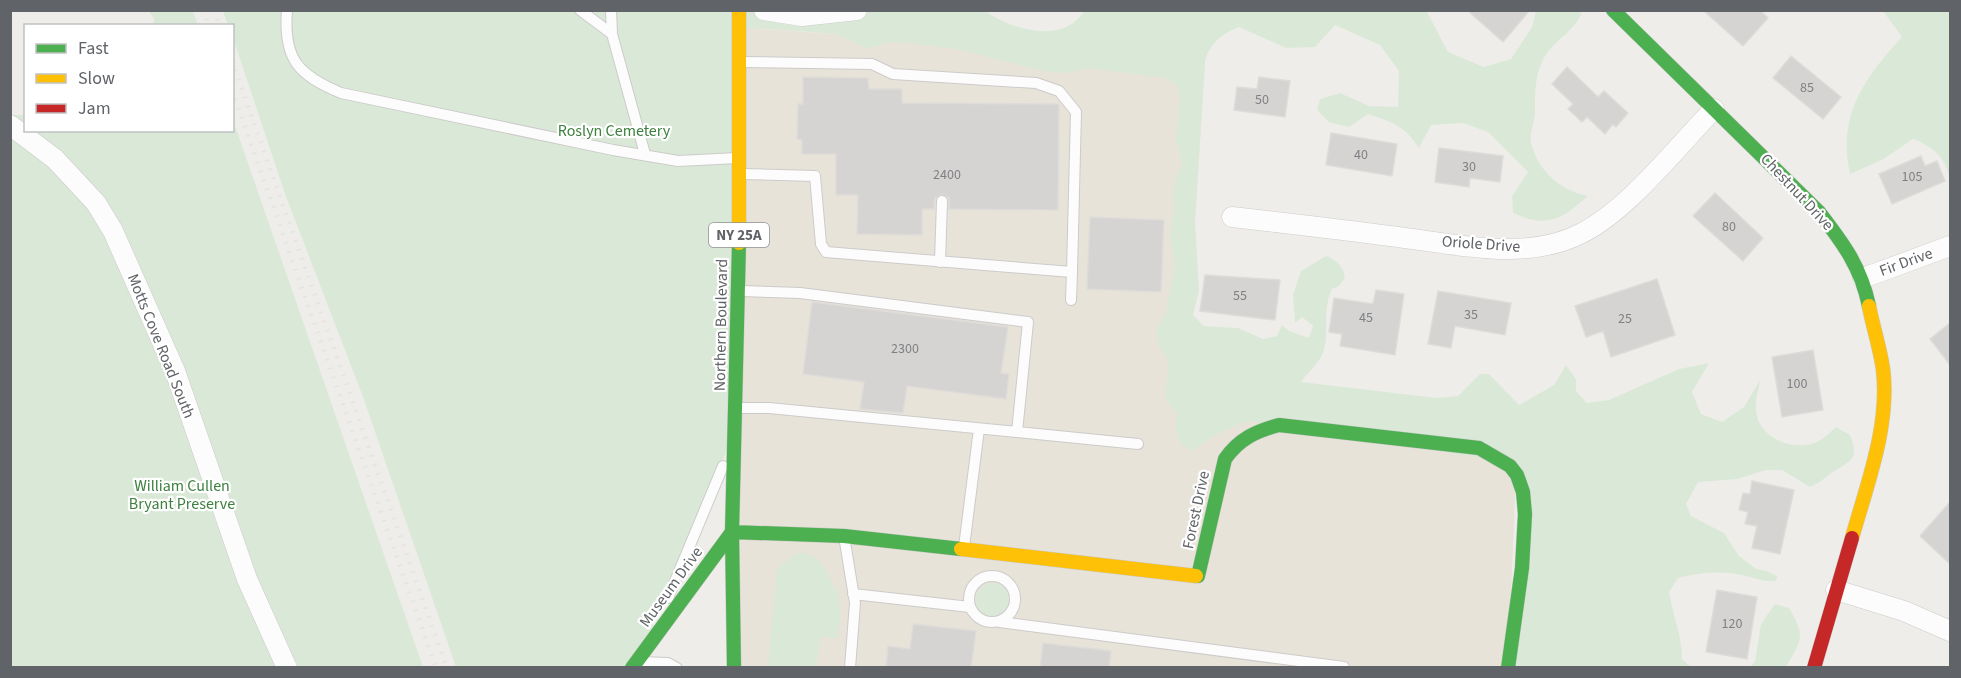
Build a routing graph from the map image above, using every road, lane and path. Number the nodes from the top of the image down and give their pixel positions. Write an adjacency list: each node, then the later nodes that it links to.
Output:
1 (287, 10): 12 (lane)
2 (580, 10): 8 (lane)
3 (611, 10): 8 (lane)
4 (739, 10): 9 (street, Northern Boulevard / NY 25A)
5 (764, 10): 6 (street)
6 (857, 10)
7 (1613, 10): 10 (street, Chestnut Drive)
8 (612, 34): 12 (lane)
9 (739, 62): 13 (street, Northern Boulevard / NY 25A); 19 (lane)
10 (1714, 109): 16 (street, Oriole Drive); 20 (street, Chestnut Drive)
11 (10, 125): 41 (street, Motts Cove Road South)
12 (645, 154): 13 (lane)
13 (738, 158): 14 (street, Northern Boulevard / NY 25A)
14 (738, 174): 18 (lane); 21 (street, Northern Boulevard / NY 25A)
15 (942, 201): 18 (lane)
16 (1232, 217)
17 (1950, 246): 20 (street, Fir Drive)
18 (940, 262): 19 (lane)
19 (1072, 272): 22 (lane)
20 (1863, 278): 33 (street, Chestnut Drive)
21 (739, 291): 23 (street, Northern Boulevard / NY 25A); 25 (lane)
22 (1071, 300)
23 (736, 408): 24 (lane); 26 (street, Northern Boulevard / NY 25A)
24 (979, 429): 25 (lane); 30 (lane)
25 (1017, 432): 27 (lane)
26 (735, 434): 28 (street, Northern Boulevard / NY 25A); 39 (lane)
27 (1138, 444)
28 (732, 532): 29 (street, Forest Drive); 36 (street, Northern Boulevard / NY 25A); 39 (street, Museum Drive); 43 (street, Northern Boulevard / NY 25A)
29 (844, 536): 30 (street, Forest Drive); 34 (lane)
30 (964, 550): 31 (street, Forest Drive)
31 (998, 554): 32 (lane); 45 (street, Forest Drive)
32 (995, 576): 35 (lane); 37 (lane)
33 (1836, 590): 38 (street); 46 (street, Chestnut Drive)
34 (853, 594): 35 (lane); 44 (lane)
35 (970, 607): 37 (lane)
36 (719, 622)
37 (1000, 622): 40 (lane)
38 (1950, 631)
39 (634, 665): 42 (lane)
40 (1344, 667)
41 (287, 668)
42 (678, 668)
43 (734, 668)
44 (850, 668)
45 (1508, 668)
46 (1814, 668)

